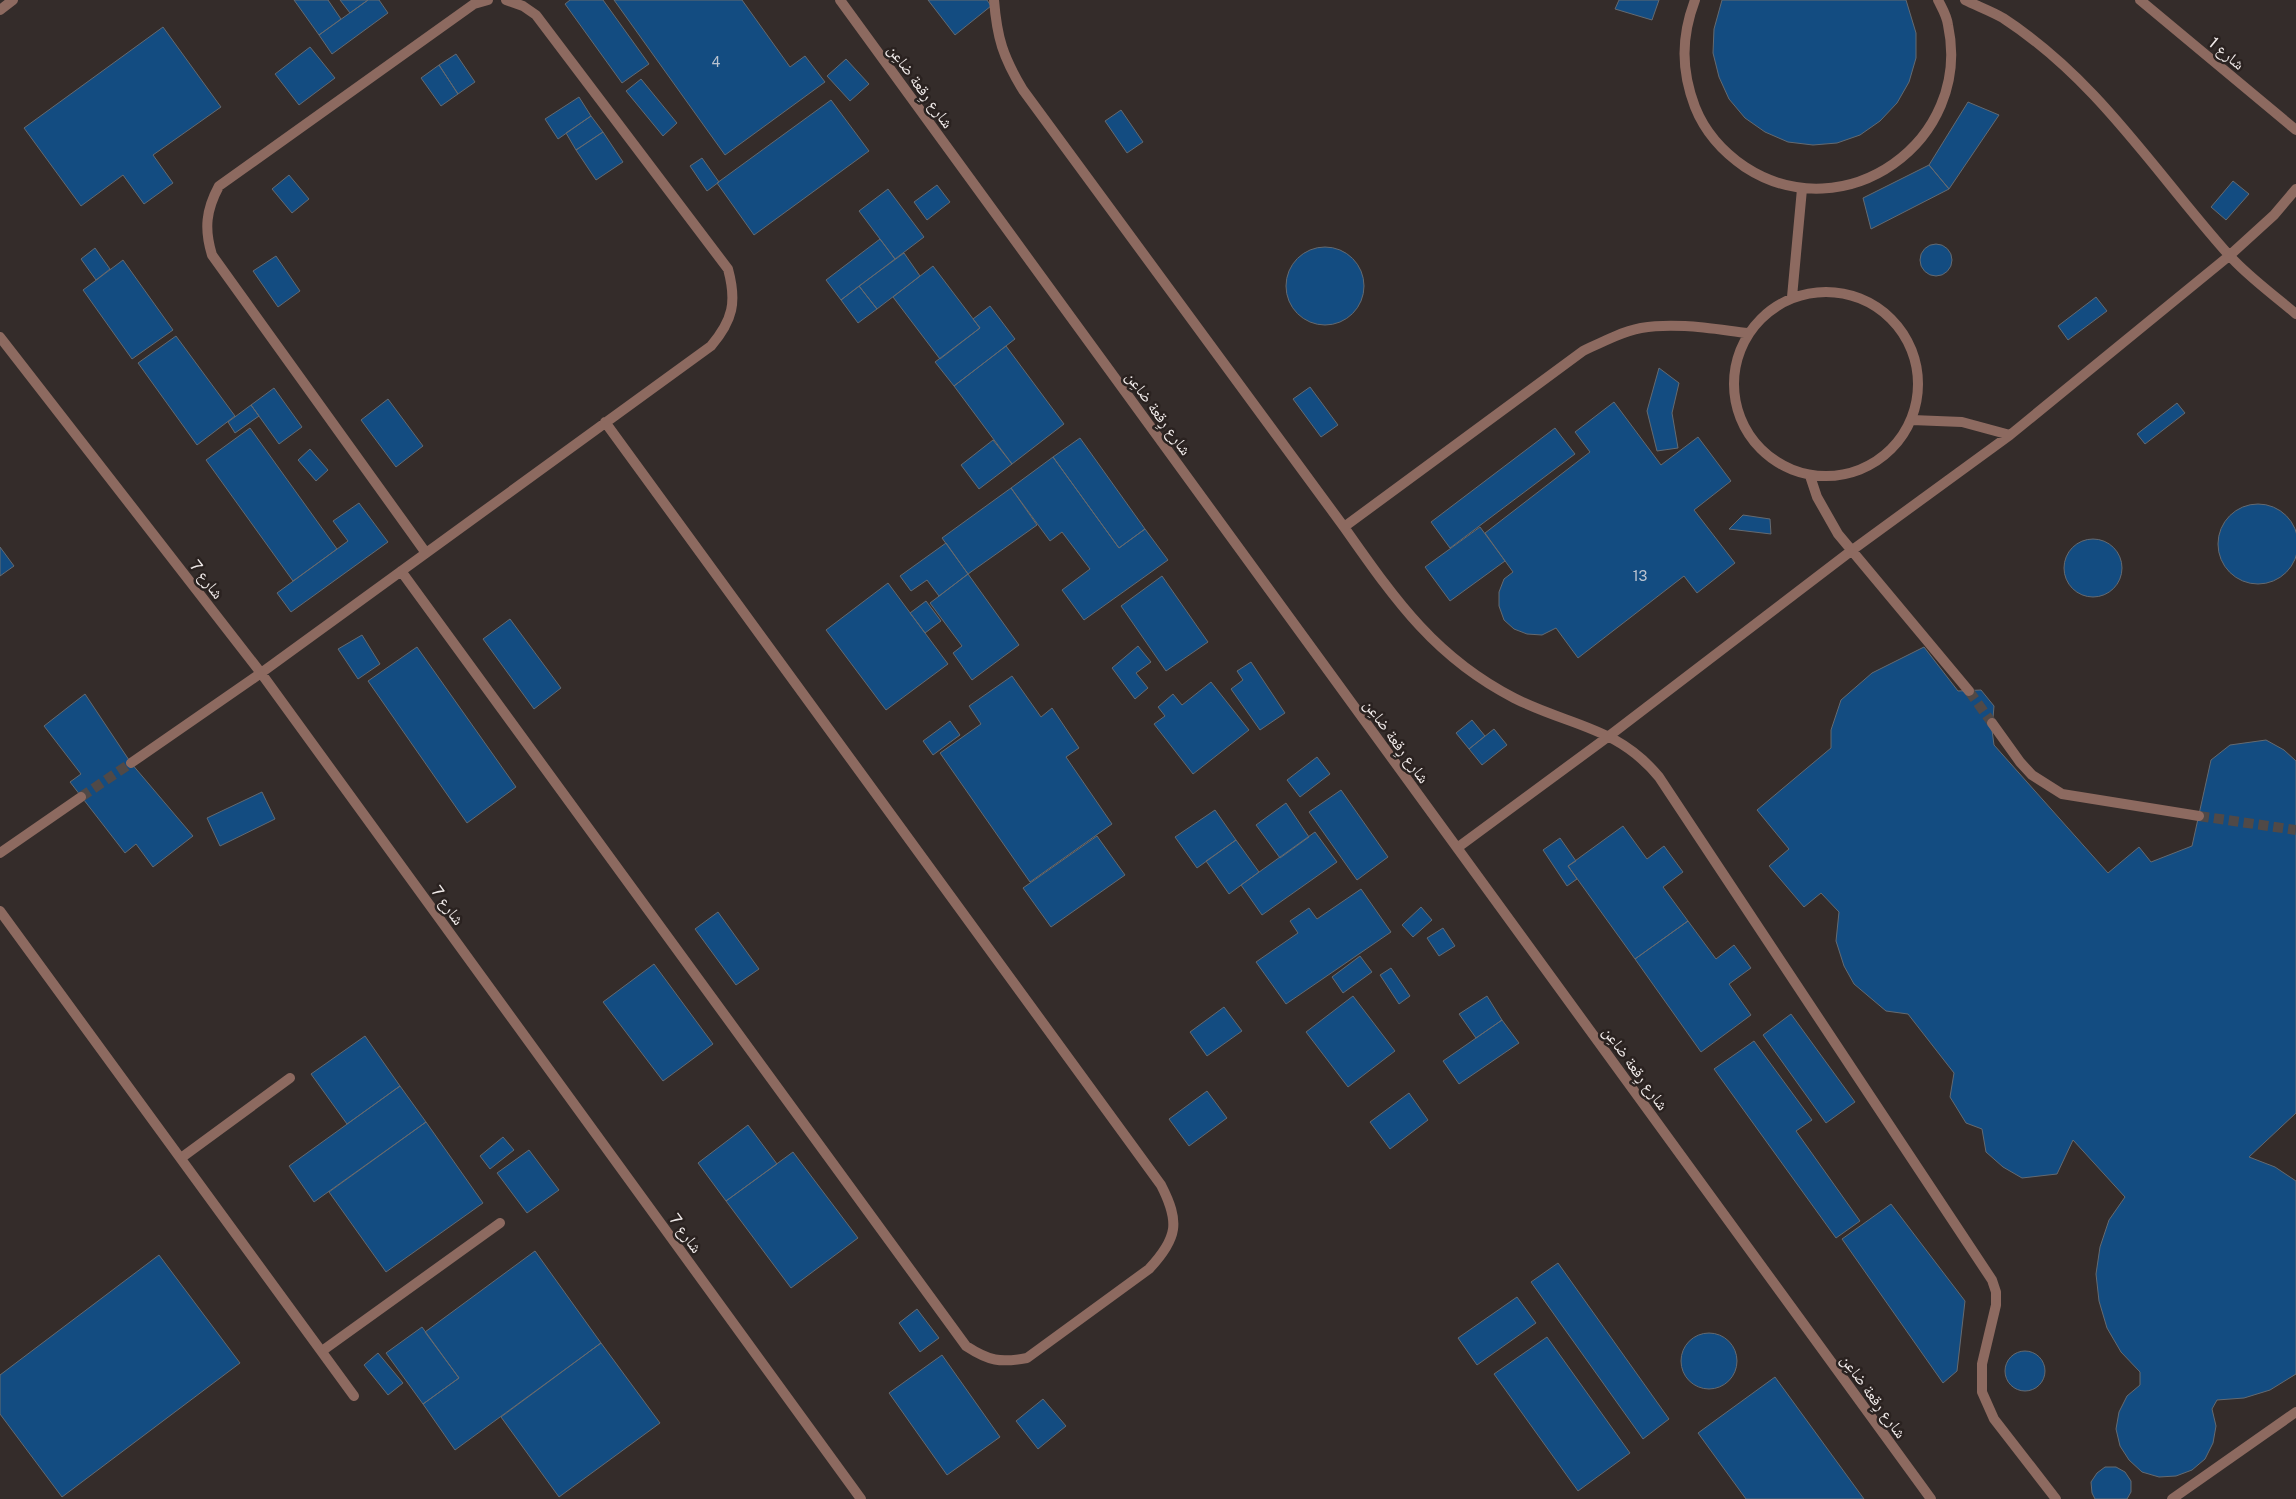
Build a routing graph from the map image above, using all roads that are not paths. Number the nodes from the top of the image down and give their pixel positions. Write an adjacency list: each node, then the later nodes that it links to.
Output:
1 (13, 0): 10 (street)
2 (488, 0): 25 (street)
3 (506, 0): 20 (street)
4 (840, 0): 34 (street, شارع رِقعة ضاعِن)
5 (994, 0): 23 (street)
6 (1694, 0): 12 (street)
7 (1938, 0): 12 (street)
8 (1965, 0): 14 (street)
9 (2140, 0): 11 (street, شارع 1)
10 (0, 10)
11 (2296, 130)
12 (1802, 189): 15 (street)
13 (2296, 189): 14 (street)
14 (2229, 256): 16 (street); 21 (street)
15 (1792, 297): 17 (street); 19 (street)
16 (2296, 314)
17 (1748, 333): 22 (street); 23 (street)
18 (0, 337): 27 (street, شارع 7)
19 (1912, 420): 21 (street); 22 (street)
20 (605, 422): 25 (street); 26 (street)
21 (2010, 435): 24 (street)
22 (1810, 476): 24 (street)
23 (1344, 527): 30 (street)
24 (1851, 551): 28 (street); 30 (street)
25 (426, 552): 26 (street)
26 (401, 571): 27 (street)
27 (261, 673): 31 (street); 43 (street, شارع 7)
28 (1969, 691)
29 (1992, 722): 33 (street)
30 (1610, 736): 34 (street); 45 (street)
31 (131, 763)
32 (81, 797): 35 (street)
33 (2199, 816)
34 (1457, 848): 44 (street, شارع رِقعة ضاعِن)
35 (0, 853)
36 (0, 911): 38 (street)
37 (290, 1078): 38 (street)
38 (181, 1158): 40 (street)
39 (500, 1223): 40 (street)
40 (322, 1351): 41 (street)
41 (354, 1396)
42 (2296, 1412): 46 (street)
43 (861, 1499)
44 (1931, 1499)
45 (2056, 1499)
46 (2172, 1499)

